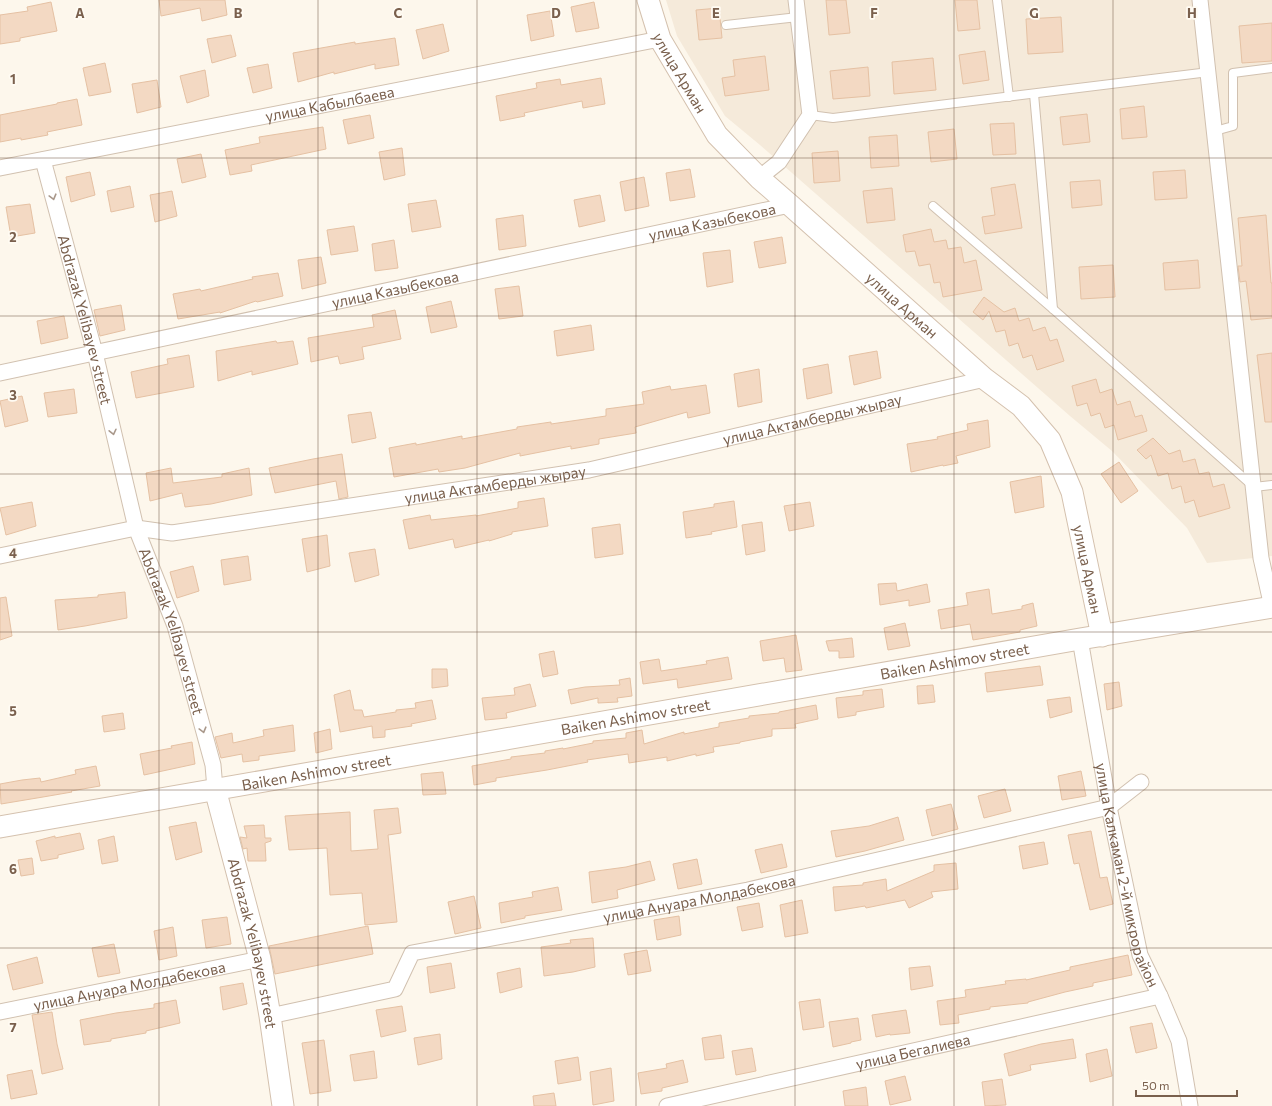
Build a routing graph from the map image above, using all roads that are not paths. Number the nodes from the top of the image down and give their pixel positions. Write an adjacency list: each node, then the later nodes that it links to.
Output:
1 (648, 0): 7 (main road, улица Арман)
2 (796, 0): 5 (street)
3 (997, 0): 11 (lane)
4 (1200, 0): 9 (street)
5 (798, 17): 6 (lane); 12 (street)
6 (726, 25)
7 (660, 38): 14 (street, улица Кабылбаева); 16 (main road, улица Арман)
8 (1272, 68): 13 (lane)
9 (1209, 72): 10 (lane); 13 (street)
10 (1034, 94): 11 (lane); 19 (lane)
11 (1009, 97): 12 (lane)
12 (810, 115): 16 (street)
13 (1215, 131): 24 (street)
14 (43, 160): 15 (street, улица Кабылбаева); 20 (street, Abdrazak Yelibayev street, one-way to 20)
15 (0, 168)
16 (759, 178): 17 (main road, улица Арман)
17 (790, 205): 20 (street, улица Казыбекова); 22 (main road, улица Арман)
18 (933, 206): 19 (lane)
19 (1053, 309): 24 (lane)
20 (95, 353): 21 (street, улица Казыбекова); 25 (street, Abdrazak Yelibayev street, one-way to 25)
21 (0, 373)
22 (985, 379): 25 (street, улица Актамберды жырау); 28 (main road, улица Арман)
23 (1272, 485): 24 (lane)
24 (1254, 487): 27 (street)
25 (136, 528): 26 (street, улица Актамберды жырау); 31 (street, Abdrazak Yelibayev street, one-way to 31)
26 (0, 556)
27 (1272, 607): 28 (main road, Baiken Ashimov street)
28 (1102, 636): 29 (main road, Baiken Ashimov street)
29 (1080, 639): 31 (main road, Baiken Ashimov street); 32 (street, улица Калкаман 2-й микрорайон)
30 (1140, 782): 32 (street, улица Ануара Молдабекова)
31 (215, 789): 33 (main road, Baiken Ashimov street); 34 (main road, Abdrazak Yelibayev street)
32 (1109, 807): 35 (street, улица Калкаман 2-й микрорайон); 37 (street, улица Ануара Молдабекова)
33 (0, 827)
34 (260, 959): 36 (street, улица Ануара Молдабекова); 37 (main road, Abdrazak Yelibayev street)
35 (1160, 996): 39 (street, улица Бегалиева); 40 (street, улица Калкаман 2-й микрорайон)
36 (0, 1012)
37 (270, 1016): 38 (main road, Abdrazak Yelibayev street)
38 (283, 1106)
39 (667, 1106)
40 (1190, 1106)

